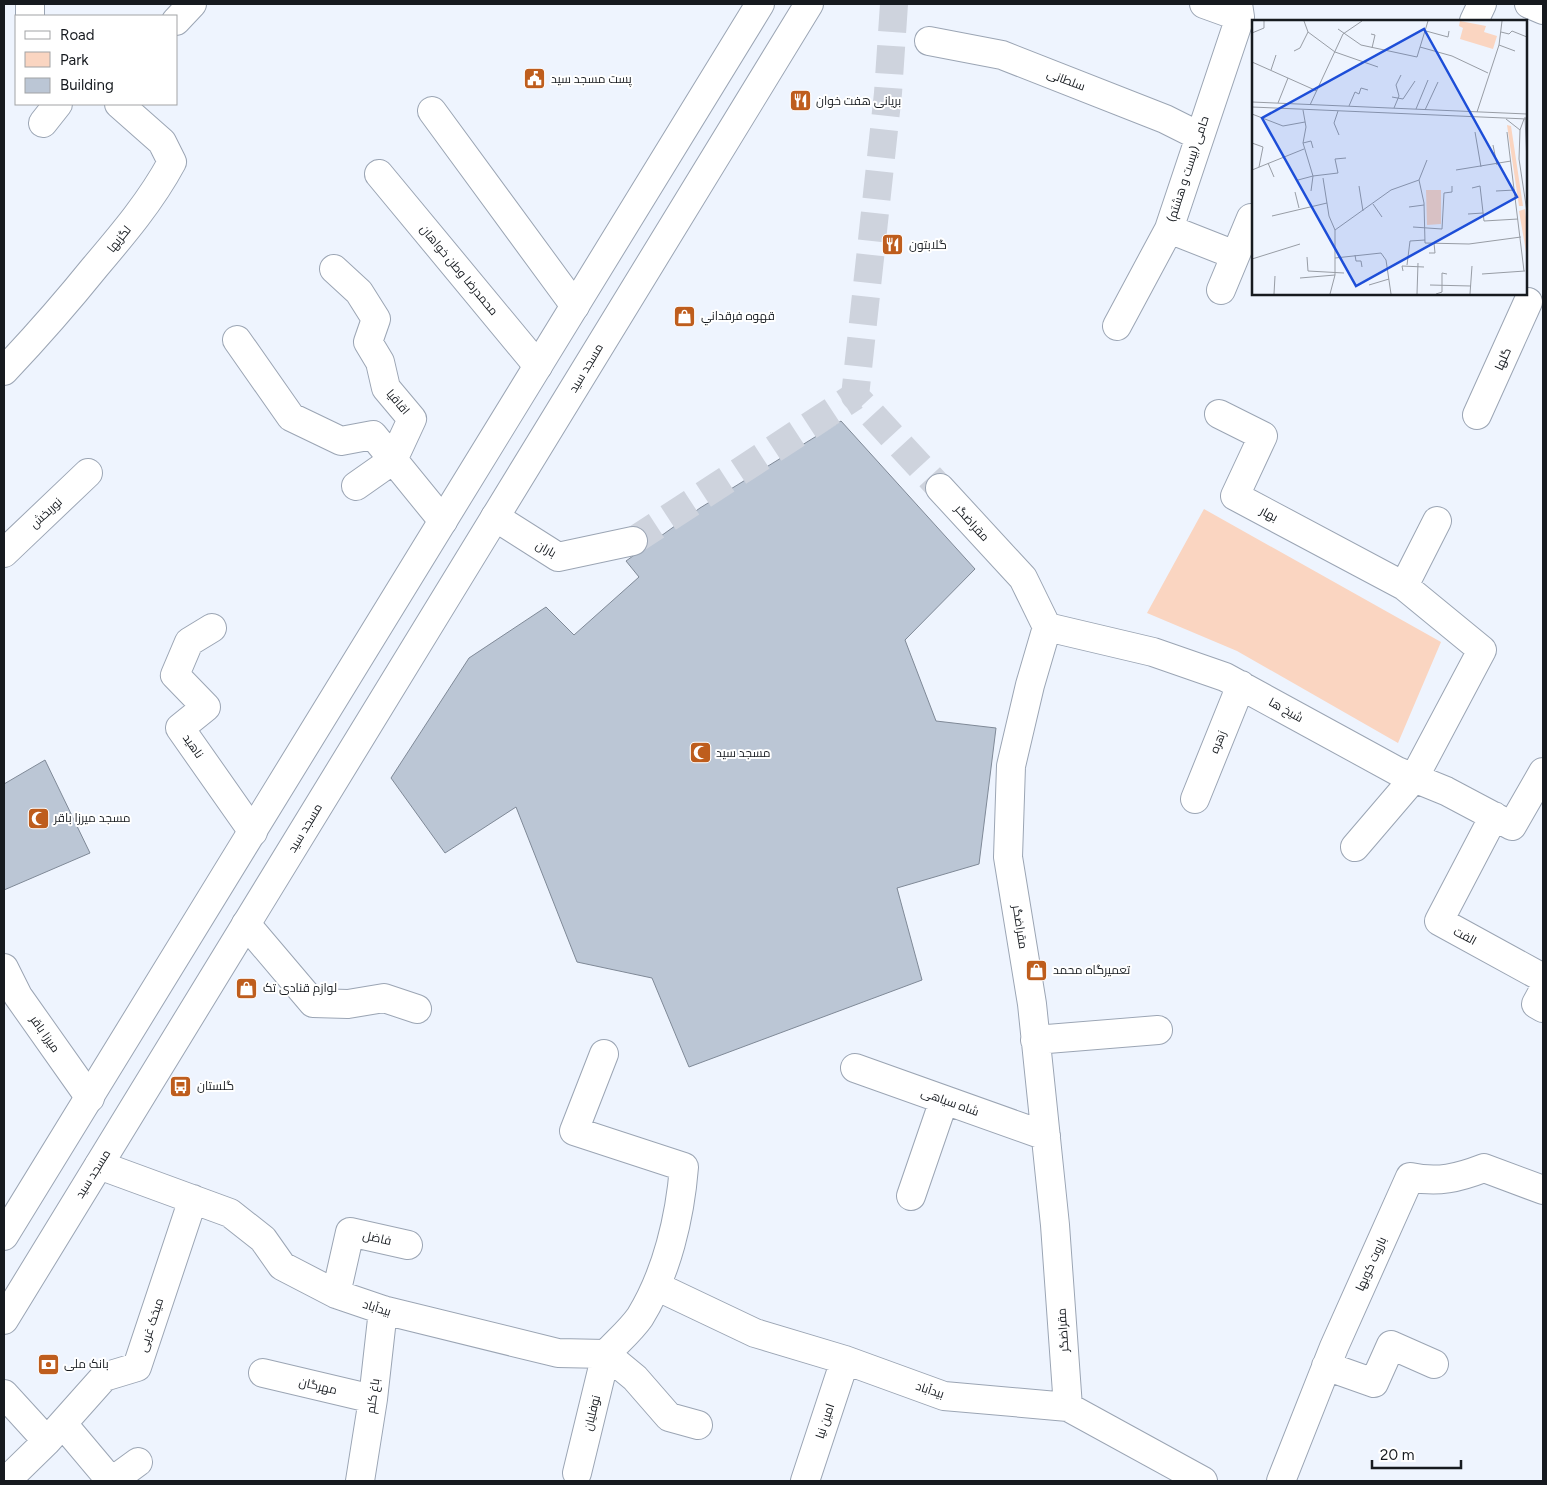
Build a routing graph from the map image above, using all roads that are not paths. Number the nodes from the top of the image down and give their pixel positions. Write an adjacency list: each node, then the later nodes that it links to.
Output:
1 (192, 4): 9 (street)
2 (760, 4): 18 (street)
3 (809, 4): 20 (street, مسجد سید)
4 (1204, 4): 7 (street)
5 (1482, 4): 10 (street)
6 (1529, 4): 8 (street)
7 (1239, 10): 14 (street, حامی (بیست و هشتم))
8 (1543, 10)
9 (178, 19)
10 (1474, 20)
11 (929, 41): 14 (street, سلطانی)
12 (120, 105): 28 (street, لگزیها)
13 (432, 111): 24 (street)
14 (1198, 136): 17 (street, حامی (بیست و هشتم))
15 (379, 174): 27 (street, محمدرضا وطن خواهان)
16 (1251, 218): 19 (street)
17 (1169, 229): 19 (street); 25 (street, حامی (بیست و هشتم))
18 (614, 243): 20 (street); 24 (street)
19 (1235, 256): 22 (street)
20 (650, 262): 35 (street, مسجد سید)
21 (334, 269): 31 (street, اقاقیا)
22 (1221, 290)
23 (1527, 301): 30 (street, گلها)
24 (575, 306): 27 (street)
25 (1117, 326)
26 (237, 340): 31 (street)
27 (538, 366): 36 (street)
28 (4, 371)
29 (1219, 414): 40 (street, بهار)
30 (1477, 416)
31 (393, 460): 33 (street); 36 (street)
32 (88, 473): 39 (street, نوربخش)
33 (356, 486)
34 (940, 488): 41 (street, مقراضگر)
35 (495, 517): 38 (street, باران); 50 (street, مسجد سید)
36 (443, 521): 48 (street)
37 (1437, 521): 40 (street)
38 (633, 541)
39 (4, 553)
40 (1404, 586): 45 (street, بهار)
41 (1047, 627): 43 (street, شیخ ها); 58 (street, مقراضگر)
42 (212, 628): 48 (street, ناهید)
43 (1241, 686): 45 (street, شیخ ها); 46 (street, زهره)
44 (1543, 772): 47 (street)
45 (1414, 778): 47 (street, شیخ ها); 49 (street)
46 (1195, 800)
47 (1503, 821): 52 (street, الفت)
48 (253, 832): 61 (street)
49 (1355, 847)
50 (246, 924): 56 (street); 64 (street, مسجد سید)
51 (4, 968): 54 (street, میرزا باقر)
52 (1543, 978)
53 (1543, 991): 55 (street)
54 (11, 1001): 61 (street, میرزا باقر)
55 (1543, 1008)
56 (417, 1009)
57 (1158, 1030): 58 (street)
58 (1036, 1040): 63 (street, مقراضگر)
59 (604, 1054): 70 (street)
60 (855, 1068): 62 (street, شاه سیاهی)
61 (90, 1098): 68 (street)
62 (944, 1100): 63 (street, شاه سیاهی); 66 (street)
63 (1046, 1136): 81 (street, مقراضگر)
64 (99, 1164): 67 (street, بیدآباد); 73 (street, مسجد سید)
65 (1542, 1184): 77 (street, باروت کوبها)
66 (911, 1196)
67 (193, 1199): 71 (street, بیدآباد); 83 (street, میخک غربی)
68 (4, 1236)
69 (408, 1246): 71 (street, فاضل)
70 (656, 1286): 74 (street); 75 (street, بیدآباد)
71 (336, 1294): 72 (street, بیدآباد)
72 (383, 1310): 74 (street, بیدآباد); 80 (street, باغ کلم)
73 (4, 1320)
74 (606, 1354): 82 (street); 85 (street, نوفلیان)
75 (845, 1360): 81 (street, بیدآباد); 89 (street, امین نیا)
76 (1434, 1364): 77 (street)
77 (1326, 1366): 91 (street, باروت کوبها)
78 (263, 1374): 80 (street, مهرگان)
79 (4, 1394): 83 (street)
80 (373, 1399): 88 (street, باغ کلم)
81 (1068, 1407): 90 (street, بیدآباد)
82 (698, 1425)
83 (55, 1432): 86 (street, میخک غربی); 87 (street)
84 (138, 1462): 87 (street)
85 (577, 1473)
86 (6, 1481)
87 (111, 1481)
88 (360, 1481)
89 (805, 1481)
90 (1203, 1481)
91 (1282, 1481)

